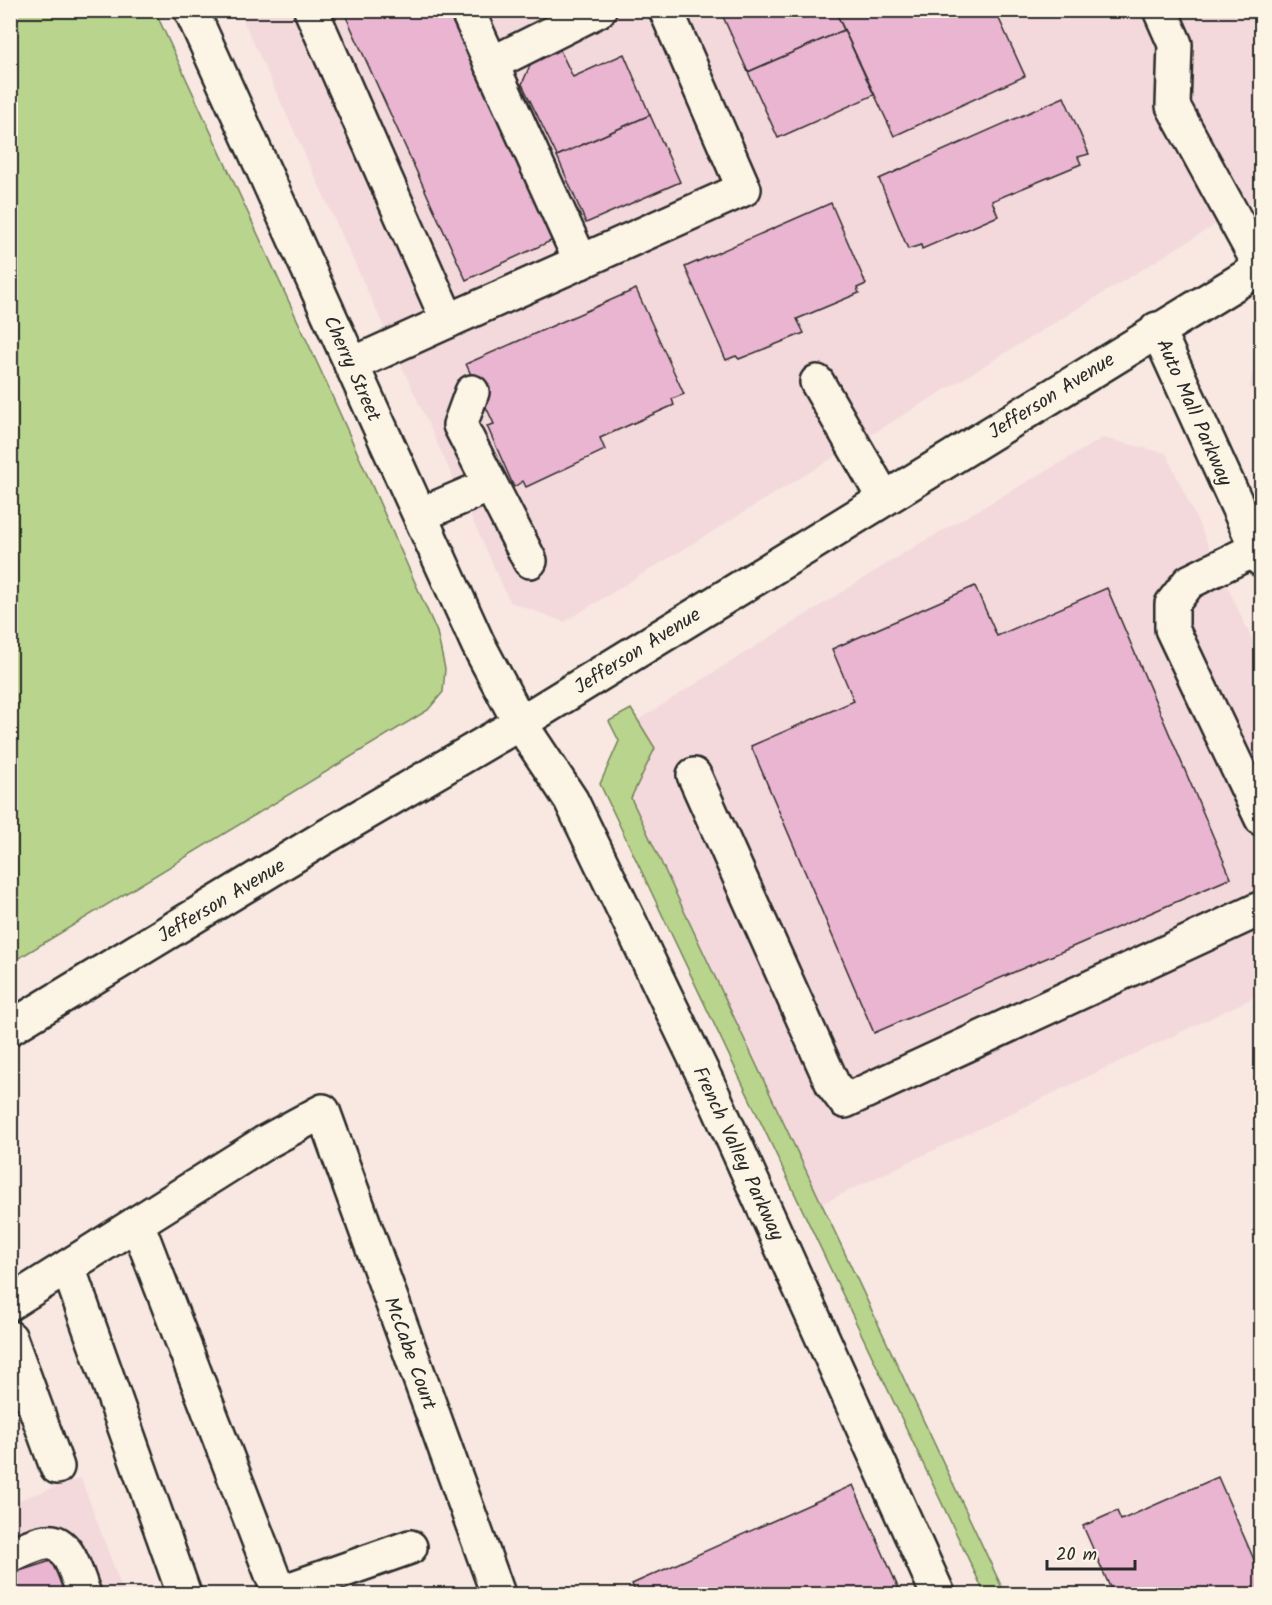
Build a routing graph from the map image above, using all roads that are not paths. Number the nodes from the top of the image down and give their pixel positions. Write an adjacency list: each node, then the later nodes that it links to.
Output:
1 (191, 10): 12 (main road, Cherry Street)
2 (311, 10): 10 (main road)
3 (466, 10): 7 (main road)
4 (599, 10): 7 (main road)
5 (666, 10): 8 (main road)
6 (1160, 10): 9 (main road)
7 (491, 64): 8 (main road)
8 (581, 262): 10 (main road)
9 (1261, 267): 11 (main road, Jefferson Avenue)
10 (448, 321): 12 (main road)
11 (1157, 329): 16 (main road, Jefferson Avenue); 18 (main road, Auto Mall Parkway)
12 (351, 365): 17 (main road, Cherry Street)
13 (817, 382): 16 (main road)
14 (472, 392): 15 (main road)
15 (490, 485): 17 (main road); 19 (main road)
16 (884, 498): 20 (main road, Jefferson Avenue)
17 (420, 515): 20 (main road, Cherry Street)
18 (1259, 555): 22 (main road)
19 (530, 561)
20 (520, 723): 24 (main road, Jefferson Avenue); 36 (main road, French Valley Parkway)
21 (694, 775): 23 (main road)
22 (1262, 819)
23 (1262, 908)
24 (10, 1028)
25 (138, 1223): 26 (main road); 34 (main road); 35 (main road, McCabe Court)
26 (68, 1267): 27 (main road); 33 (main road)
27 (10, 1303)
28 (10, 1338): 29 (main road)
29 (57, 1467)
30 (410, 1547): 34 (main road)
31 (10, 1555): 32 (main road)
32 (84, 1594)
33 (184, 1594)
34 (277, 1594)
35 (498, 1594)
36 (938, 1594)

